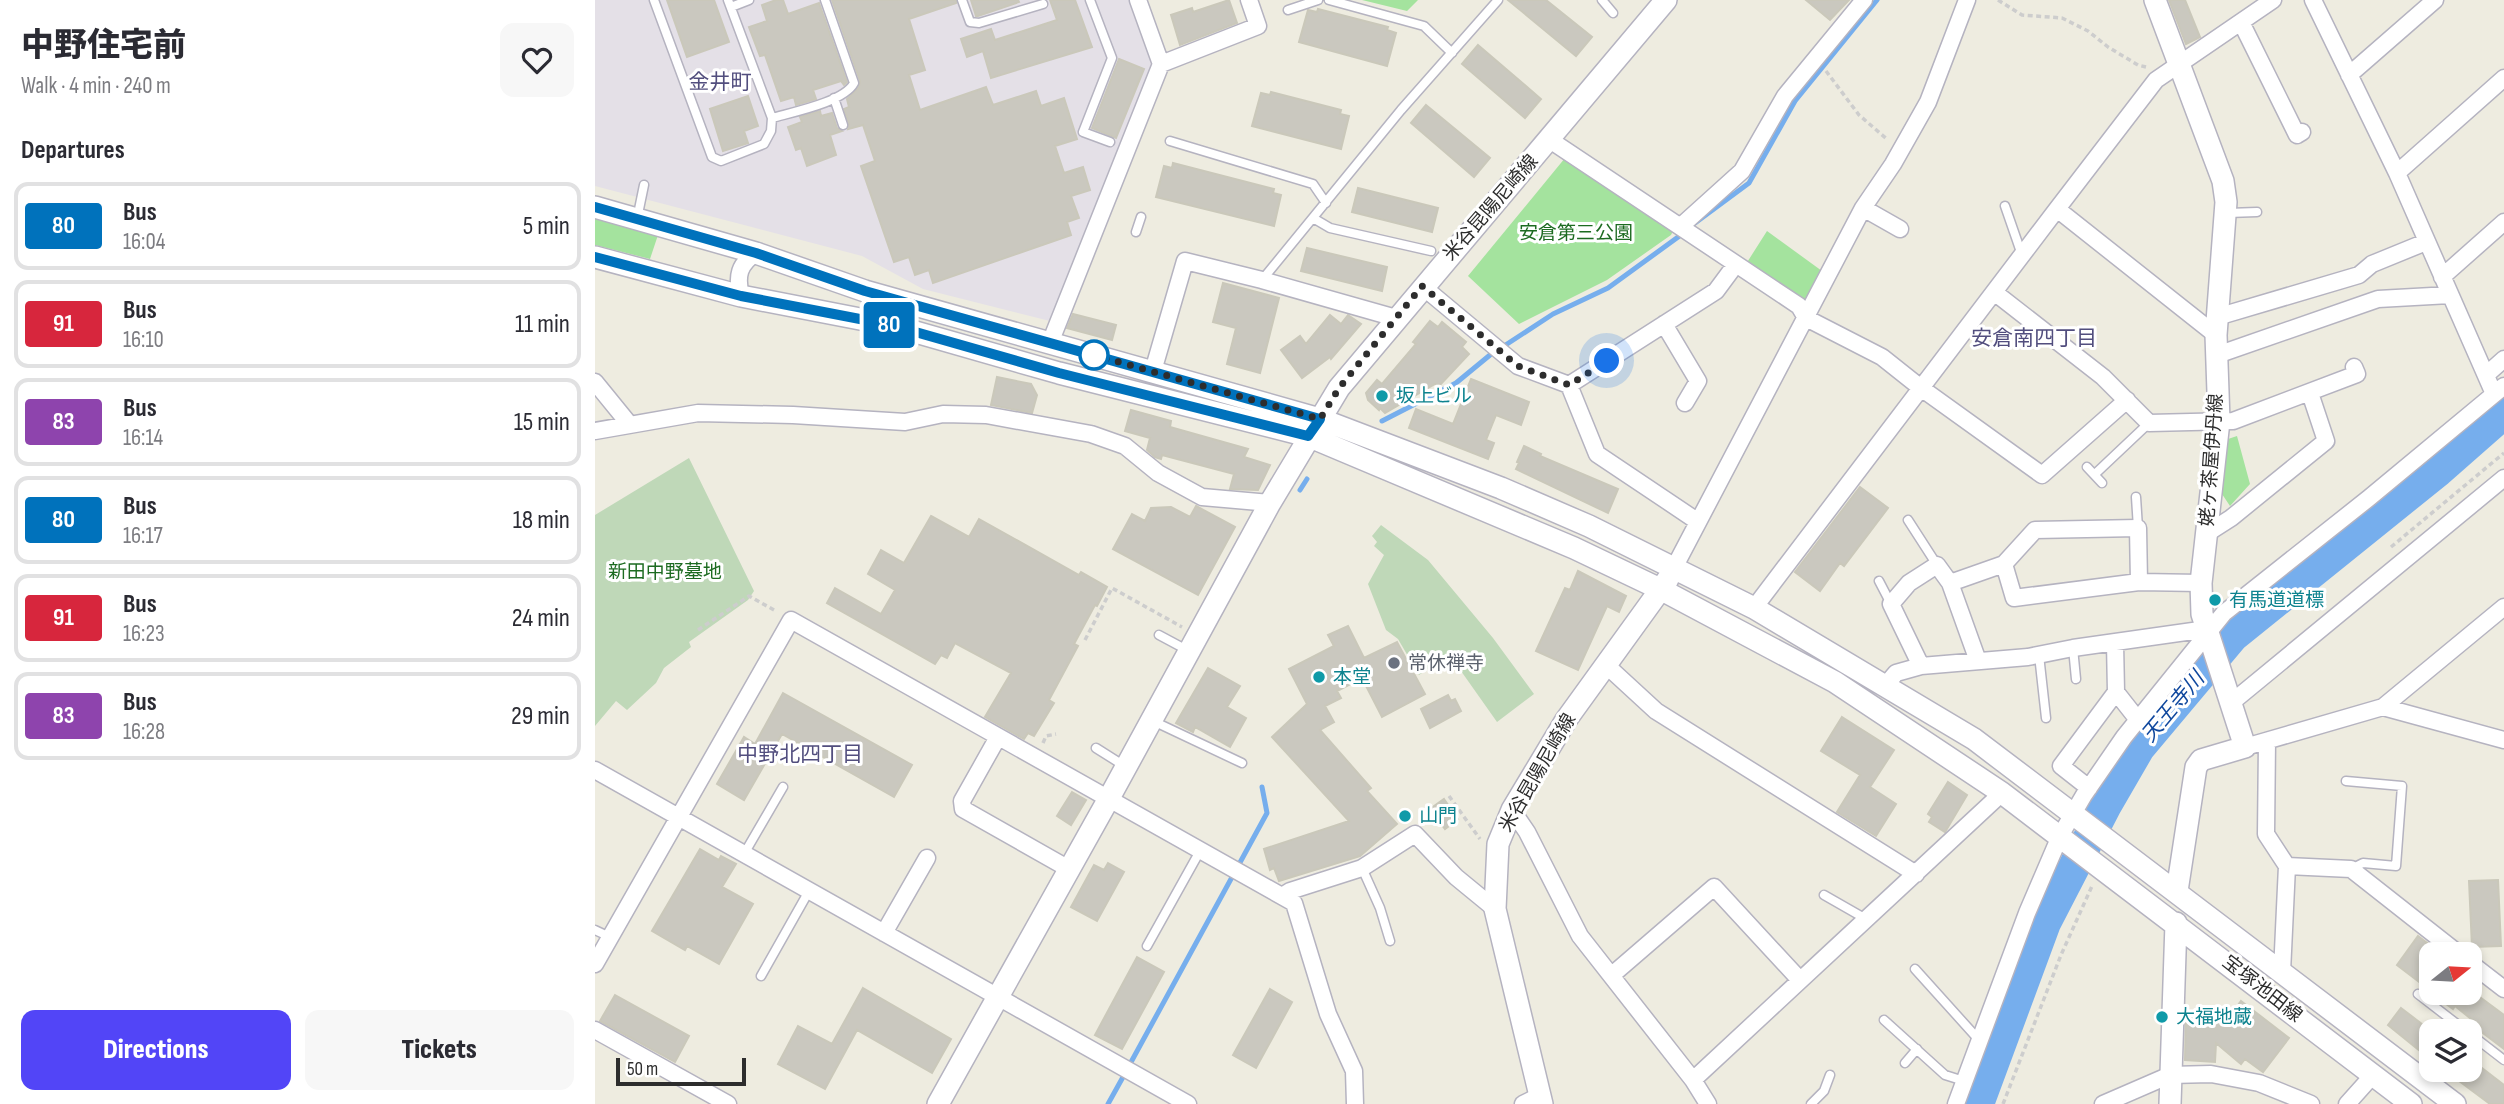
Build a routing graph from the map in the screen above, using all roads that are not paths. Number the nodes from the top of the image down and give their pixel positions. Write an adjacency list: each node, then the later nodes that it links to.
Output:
1 (655, 0): 30 (lane)
2 (749, 0): 18 (lane)
3 (825, 0): 29 (lane)
4 (962, 0): 20 (lane)
5 (1090, 0): 35 (lane)
6 (1138, 0): 25 (street)
7 (1249, 0): 25 (street)
8 (1318, 0): 21 (lane)
9 (1329, 0): 24 (lane)
10 (1498, 0): 24 (lane)
11 (1602, 0): 22 (lane)
12 (1864, 0): 49 (street)
13 (1967, 0): 41 (street)
14 (2155, 0): 26 (street, 姥ヶ茶屋伊丹線)
15 (2273, 0): 23 (street)
16 (2313, 0): 27 (street)
17 (2435, 0): 27 (street)
18 (730, 3): 30 (lane)
19 (1658, 3): 33 (street, 米谷昆陽尼崎線)
20 (1043, 4)
21 (1288, 10)
22 (1613, 13)
23 (2241, 22): 26 (street); 32 (street)
24 (1452, 53): 38 (lane)
25 (1161, 64): 68 (street)
26 (2180, 64): 42 (street); 44 (street, 姥ヶ茶屋伊丹線)
27 (2349, 75): 36 (street)
28 (2504, 78): 36 (street)
29 (834, 98): 30 (lane); 31 (lane)
30 (772, 118)
31 (843, 125)
32 (2297, 135)
33 (1550, 140): 49 (street); 60 (street, 米谷昆陽尼崎線)
34 (1170, 141): 38 (lane)
35 (1110, 142)
36 (2397, 173): 52 (street)
37 (645, 185): 47 (lane)
38 (1326, 202): 46 (lane)
39 (2005, 206): 55 (lane)
40 (595, 207): 47 (street)
41 (1863, 208): 50 (street); 64 (street)
42 (2057, 209): 55 (street); 67 (street)
43 (2257, 212): 44 (lane)
44 (2225, 213): 67 (street, 姥ヶ茶屋伊丹線)
45 (1141, 217): 51 (lane)
46 (1313, 218): 53 (lane); 59 (lane)
47 (638, 219): 54 (street)
48 (2504, 222): 58 (street)
49 (1681, 226): 57 (street)
50 (1900, 229)
51 (1136, 232)
52 (2426, 242): 58 (street); 67 (street)
53 (1431, 251)
54 (756, 253): 63 (street); 68 (street)
55 (2022, 255): 61 (street)
56 (595, 257): 63 (street)
57 (1736, 264): 64 (street); 66 (street)
58 (2442, 277): 62 (street)
59 (1262, 280): 65 (street); 70 (street)
60 (1422, 286): 65 (street, 米谷昆陽尼崎線); 74 (street)
61 (1994, 292): 75 (street); 78 (street)
62 (2450, 295): 67 (street); 72 (street)
63 (741, 296): 83 (street)
64 (1806, 317): 75 (street); 93 (street)
65 (1395, 318): 83 (street, 米谷昆陽尼崎線)
66 (1664, 324): 74 (street); 79 (street)
67 (2216, 336): 80 (street, 姥ヶ茶屋伊丹線)
68 (1050, 343): 70 (street)
69 (2504, 359): 72 (street)
70 (1153, 372): 83 (street)
71 (2356, 374): 77 (street)
72 (2486, 375): 76 (street)
73 (595, 382): 82 (street)
74 (1569, 385): 93 (street)
75 (1921, 388): 78 (street); 106 (street)
76 (2499, 390): 108 (street)
77 (2310, 393): 80 (street); 95 (street)
78 (2127, 400): 81 (street)
79 (1685, 403)
80 (2219, 421): 81 (street); 95 (street, 姥ヶ茶屋伊丹線)
81 (2149, 423): 86 (lane)
82 (630, 425): 84 (street); 91 (street)
83 (1314, 428): 91 (street, 米谷昆陽尼崎線); 98 (street); 103 (street)
84 (595, 431)
85 (2087, 467): 86 (lane)
86 (2095, 474): 87 (lane)
87 (2102, 482)
88 (2499, 482): 90 (street); 119 (street)
89 (2136, 497): 94 (lane)
90 (2504, 500)
91 (1270, 503): 111 (street, 米谷昆陽尼崎線)
92 (1907, 520): 97 (lane)
93 (1697, 521): 98 (street)
94 (2138, 528): 96 (street); 100 (street)
95 (2206, 534): 102 (street, 姥ヶ茶屋伊丹線)
96 (2004, 564): 100 (street); 101 (street)
97 (1937, 565): 101 (street); 104 (street)
98 (1674, 568): 103 (street, 米谷昆陽尼崎線); 106 (street)
99 (1879, 581): 104 (lane)
100 (2139, 582): 102 (street)
101 (1950, 583): 113 (street)
102 (2201, 583): 108 (street, 姥ヶ茶屋伊丹線)
103 (1662, 590): 114 (street, 米谷昆陽尼崎線); 135 (street, 宝塚池田線)
104 (1891, 604): 115 (street)
105 (2504, 607): 120 (street)
106 (1754, 608): 117 (street)
107 (1159, 635): 111 (lane)
108 (2209, 635): 109 (street); 119 (street, 姥ヶ茶屋伊丹線); 123 (street)
109 (2115, 643): 110 (street); 118 (street)
110 (2073, 648): 112 (street); 116 (lane)
111 (1189, 652): 122 (street, 米谷昆陽尼崎線)
112 (2039, 655): 113 (street); 121 (lane)
113 (1978, 661): 115 (street)
114 (1606, 665): 137 (street, 米谷昆陽尼崎線); 148 (street)
115 (1921, 666): 117 (street)
116 (2076, 679)
117 (1885, 686): 138 (street)
118 (2116, 692): 123 (street); 134 (street)
119 (2231, 703): 127 (street, 姥ヶ茶屋伊丹線)
120 (2383, 707): 125 (street); 126 (street)
121 (2046, 718)
122 (1151, 720): 129 (lane); 130 (street, 米谷昆陽尼崎線)
123 (2138, 720): 134 (street)
124 (998, 737): 136 (street); 139 (street); 146 (street)
125 (2504, 740)
126 (2267, 742): 127 (street); 144 (street)
127 (2245, 747): 150 (street)
128 (1096, 748): 130 (lane)
129 (1242, 763)
130 (1126, 766): 136 (street, 米谷昆陽尼崎線)
131 (595, 770): 139 (street)
132 (2346, 781): 147 (lane)
133 (783, 787): 142 (lane)
134 (2089, 788): 138 (street)
135 (2002, 793): 140 (street, 宝塚池田線); 148 (street)
136 (1108, 800): 141 (street); 146 (street, 米谷昆陽尼崎線)
137 (1512, 810): 153 (street, 米谷昆陽尼崎線); 165 (street)
138 (2075, 815): 140 (street); 150 (street)
139 (679, 818): 142 (street); 156 (street)
140 (2063, 838): 155 (street, 宝塚池田線); 176 (street)
141 (1200, 851): 152 (street); 160 (lane)
142 (744, 854): 149 (street)
143 (926, 858): 157 (street)
144 (2287, 866): 147 (street); 163 (street)
145 (1362, 868): 152 (street); 153 (street); 158 (lane)
146 (1069, 869): 170 (street, 米谷昆陽尼崎線)
147 (2351, 869): 159 (street)
148 (1916, 874): 154 (street)
149 (809, 891): 157 (street); 166 (lane)
150 (2177, 891): 163 (street)
151 (1824, 895): 154 (lane)
152 (1282, 896): 192 (street)
153 (1495, 909): 187 (street, 米谷昆陽尼崎線)
154 (1866, 919): 167 (street)
155 (2176, 923): 181 (street); 182 (street, 宝塚池田線)
156 (602, 933): 161 (street)
157 (884, 933): 170 (street)
158 (1390, 941)
159 (2444, 942)
160 (1147, 946)
161 (595, 964)
162 (1915, 970): 176 (lane)
163 (2282, 972): 201 (street)
164 (2482, 972): 168 (street)
165 (1612, 975): 167 (street); 184 (street)
166 (761, 976)
167 (1799, 979): 184 (street)
168 (2504, 989)
169 (2418, 994): 171 (lane)
170 (997, 997): 190 (street, 米谷昆陽尼崎線); 191 (street)
171 (2451, 1019)
172 (1884, 1020): 175 (lane)
173 (1910, 1026): 175 (lane)
174 (595, 1030): 186 (street)
175 (1903, 1035): 178 (lane)
176 (1980, 1040): 185 (street)
177 (2482, 1043): 179 (lane)
178 (1917, 1049): 180 (lane); 185 (lane)
179 (2504, 1060)
180 (1905, 1063)
181 (2170, 1075): 188 (street); 197 (street); 198 (street)
182 (2373, 1075): 199 (street); 200 (street, 宝塚池田線)
183 (1830, 1076): 194 (lane)
184 (1693, 1080): 193 (street)
185 (1965, 1081): 195 (street)
186 (710, 1100): 189 (street)
187 (1535, 1101)
188 (2121, 1101): 196 (street)
189 (728, 1104)
190 (938, 1104)
191 (1188, 1104)
192 (1356, 1104)
193 (1708, 1104)
194 (1811, 1104)
195 (1956, 1104)
196 (2103, 1104)
197 (2170, 1104)
198 (2311, 1104)
199 (2347, 1104)
200 (2411, 1104)
201 (2455, 1104)

